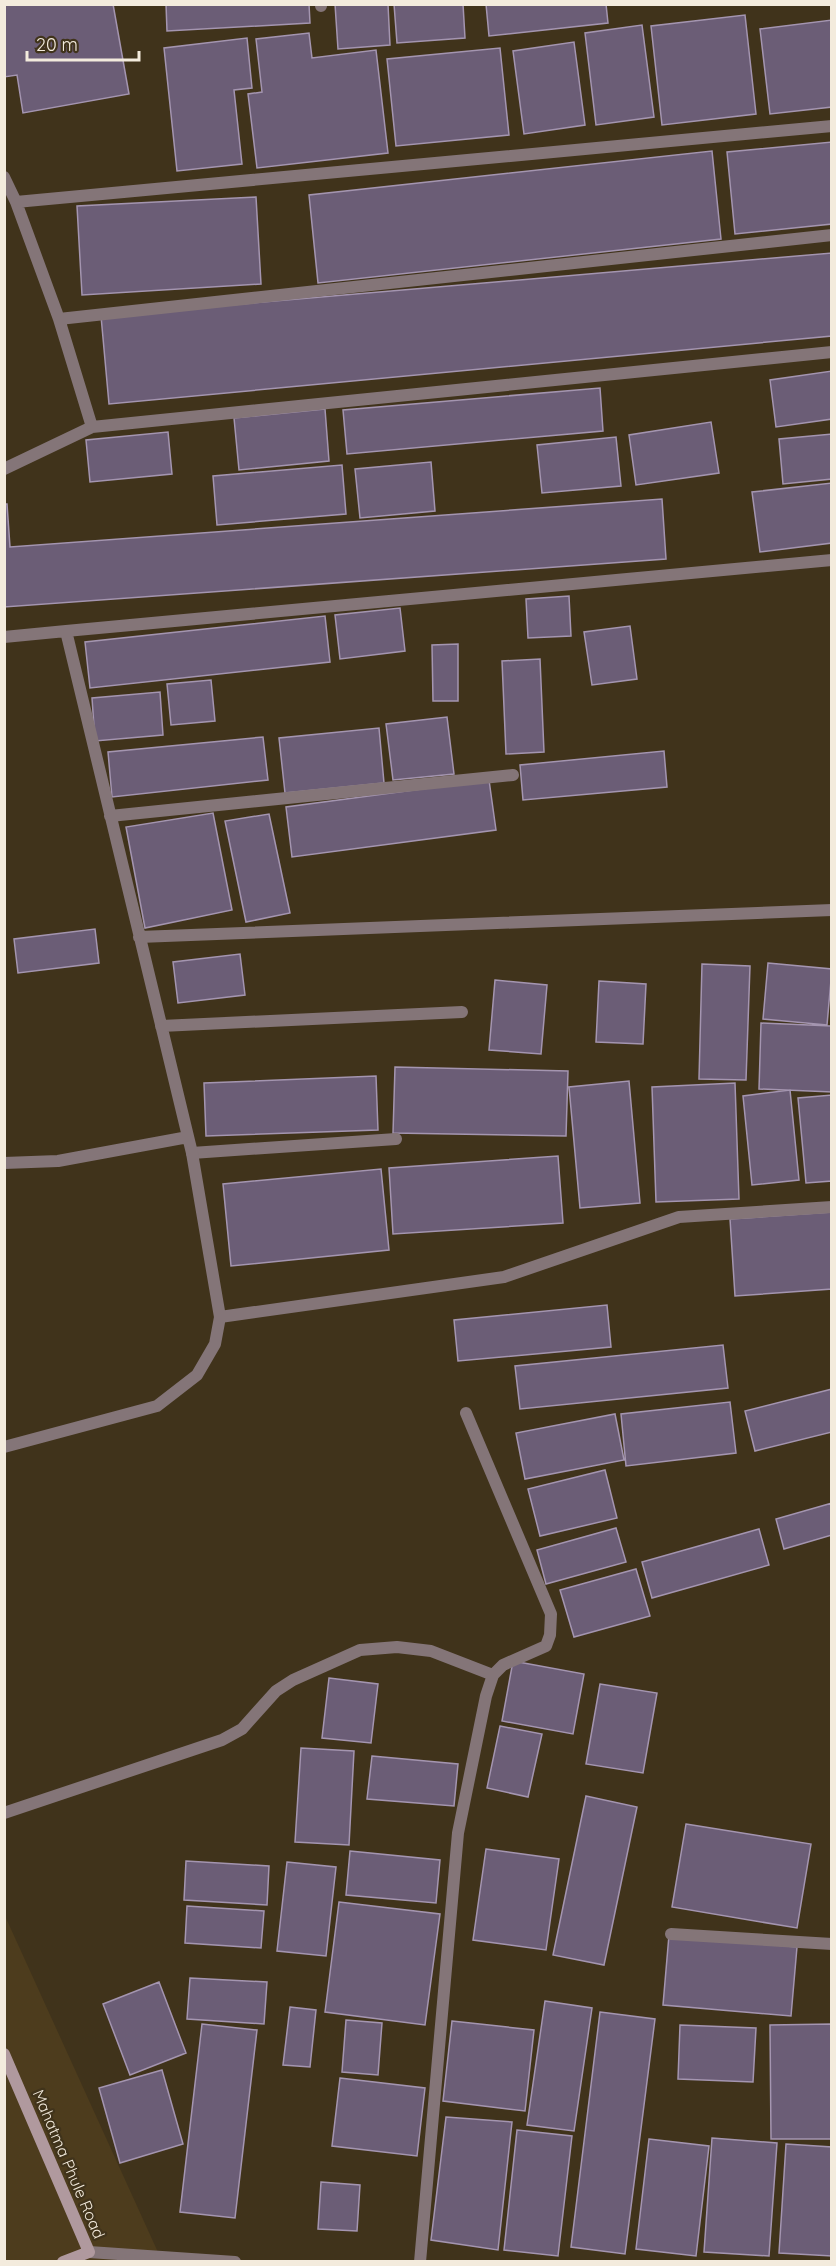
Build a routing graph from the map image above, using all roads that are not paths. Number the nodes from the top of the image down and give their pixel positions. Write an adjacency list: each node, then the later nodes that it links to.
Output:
1 (831, 126): 3 (street)
2 (4, 177): 3 (street)
3 (16, 202): 5 (street)
4 (831, 235): 5 (street)
5 (59, 319): 7 (street)
6 (831, 352): 7 (street)
7 (92, 427): 8 (street)
8 (4, 469)
9 (831, 560): 10 (street)
10 (66, 631): 11 (street); 13 (street)
11 (4, 637)
12 (513, 775): 13 (street)
13 (110, 816): 15 (street)
14 (831, 910): 15 (street)
15 (139, 937): 17 (street)
16 (462, 1012): 17 (street)
17 (161, 1026): 18 (street)
18 (188, 1137): 20 (street); 21 (street)
19 (396, 1139): 20 (street)
20 (192, 1153): 23 (street)
21 (4, 1163)
22 (831, 1207): 23 (street)
23 (220, 1317): 25 (street)
24 (466, 1413): 26 (street)
25 (4, 1447)
26 (493, 1675): 27 (street); 34 (street)
27 (4, 1813)
28 (671, 1934): 29 (street)
29 (831, 1944)
30 (4, 2054): 31 (street, Mahatma Phule Road)
31 (89, 2252): 32 (street); 33 (street, Mahatma Phule Road)
32 (63, 2262)
33 (235, 2262)
34 (420, 2262)

